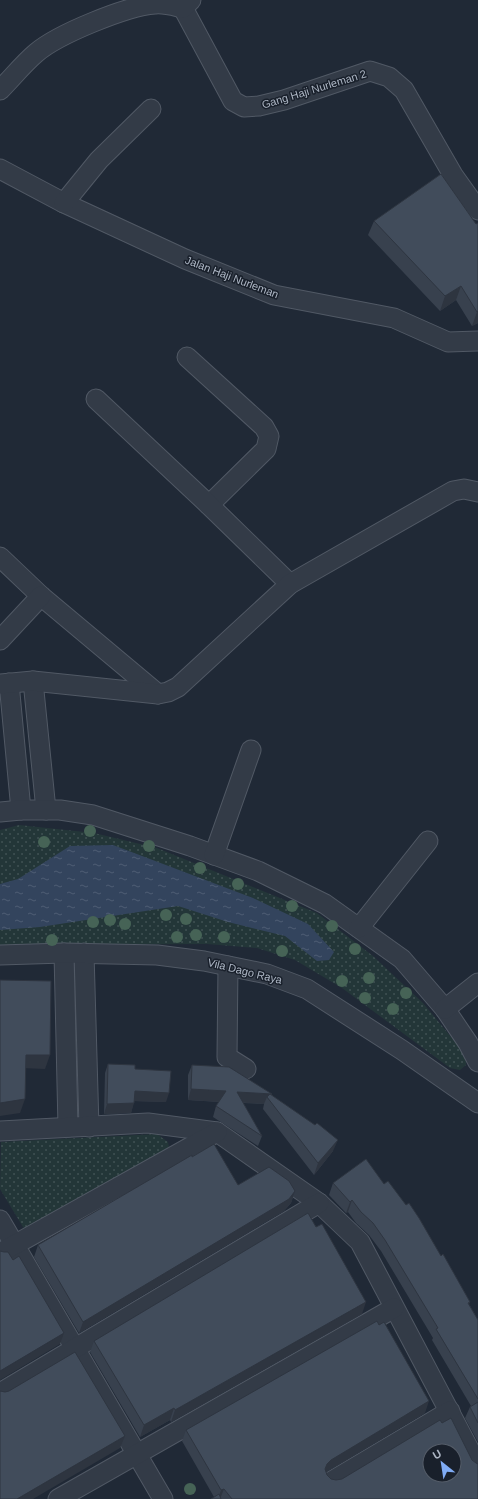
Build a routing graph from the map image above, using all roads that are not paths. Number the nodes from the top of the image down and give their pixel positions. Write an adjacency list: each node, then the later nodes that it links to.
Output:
1 (155, 2): 2 (street); 3 (street)
2 (187, 4): 7 (street, Gang Haji Nurleman 2)
3 (0, 90)
4 (151, 109): 6 (street)
5 (0, 169): 6 (street, Jalan Haji Nurleman)
6 (64, 203): 8 (street, Jalan Haji Nurleman)
7 (478, 210)
8 (478, 341)
9 (187, 357): 12 (street)
10 (96, 399): 12 (street)
11 (478, 492): 14 (street)
12 (209, 504): 14 (street)
13 (0, 557): 15 (street)
14 (290, 584): 19 (street)
15 (41, 596): 16 (street); 19 (street)
16 (0, 640)
17 (33, 681): 18 (street); 19 (street); 22 (street)
18 (5, 684): 21 (street)
19 (158, 694)
20 (251, 750): 25 (street)
21 (21, 810): 22 (street); 23 (street)
22 (46, 810): 25 (street)
23 (0, 812)
24 (428, 841): 26 (street)
25 (214, 855): 26 (street)
26 (358, 928): 32 (street)
27 (64, 953): 28 (street, Vila Dago Raya); 29 (street, Vila Dago Raya); 34 (street)
28 (84, 953): 30 (street, Vila Dago Raya); 33 (street)
29 (0, 955)
30 (228, 966): 36 (street); 37 (street, Vila Dago Raya)
31 (478, 982): 32 (street)
32 (445, 1009): 35 (street)
33 (86, 1022): 34 (street); 39 (street)
34 (66, 1023): 38 (street)
35 (478, 1062)
36 (246, 1069)
37 (478, 1103)
38 (68, 1127): 39 (street); 40 (street)
39 (89, 1127): 41 (street)
40 (0, 1131)
41 (216, 1132): 42 (street); 44 (street)
42 (319, 1203): 45 (street); 46 (street)
43 (0, 1220): 44 (street)
44 (7, 1249): 46 (street)
45 (394, 1308): 48 (street); 49 (street)
46 (75, 1348): 47 (street); 49 (street)
47 (0, 1393)
48 (450, 1411): 50 (street); 51 (street)
49 (137, 1454): 52 (street); 53 (street)
50 (478, 1466)
51 (332, 1481)
52 (58, 1499)
53 (163, 1499)

